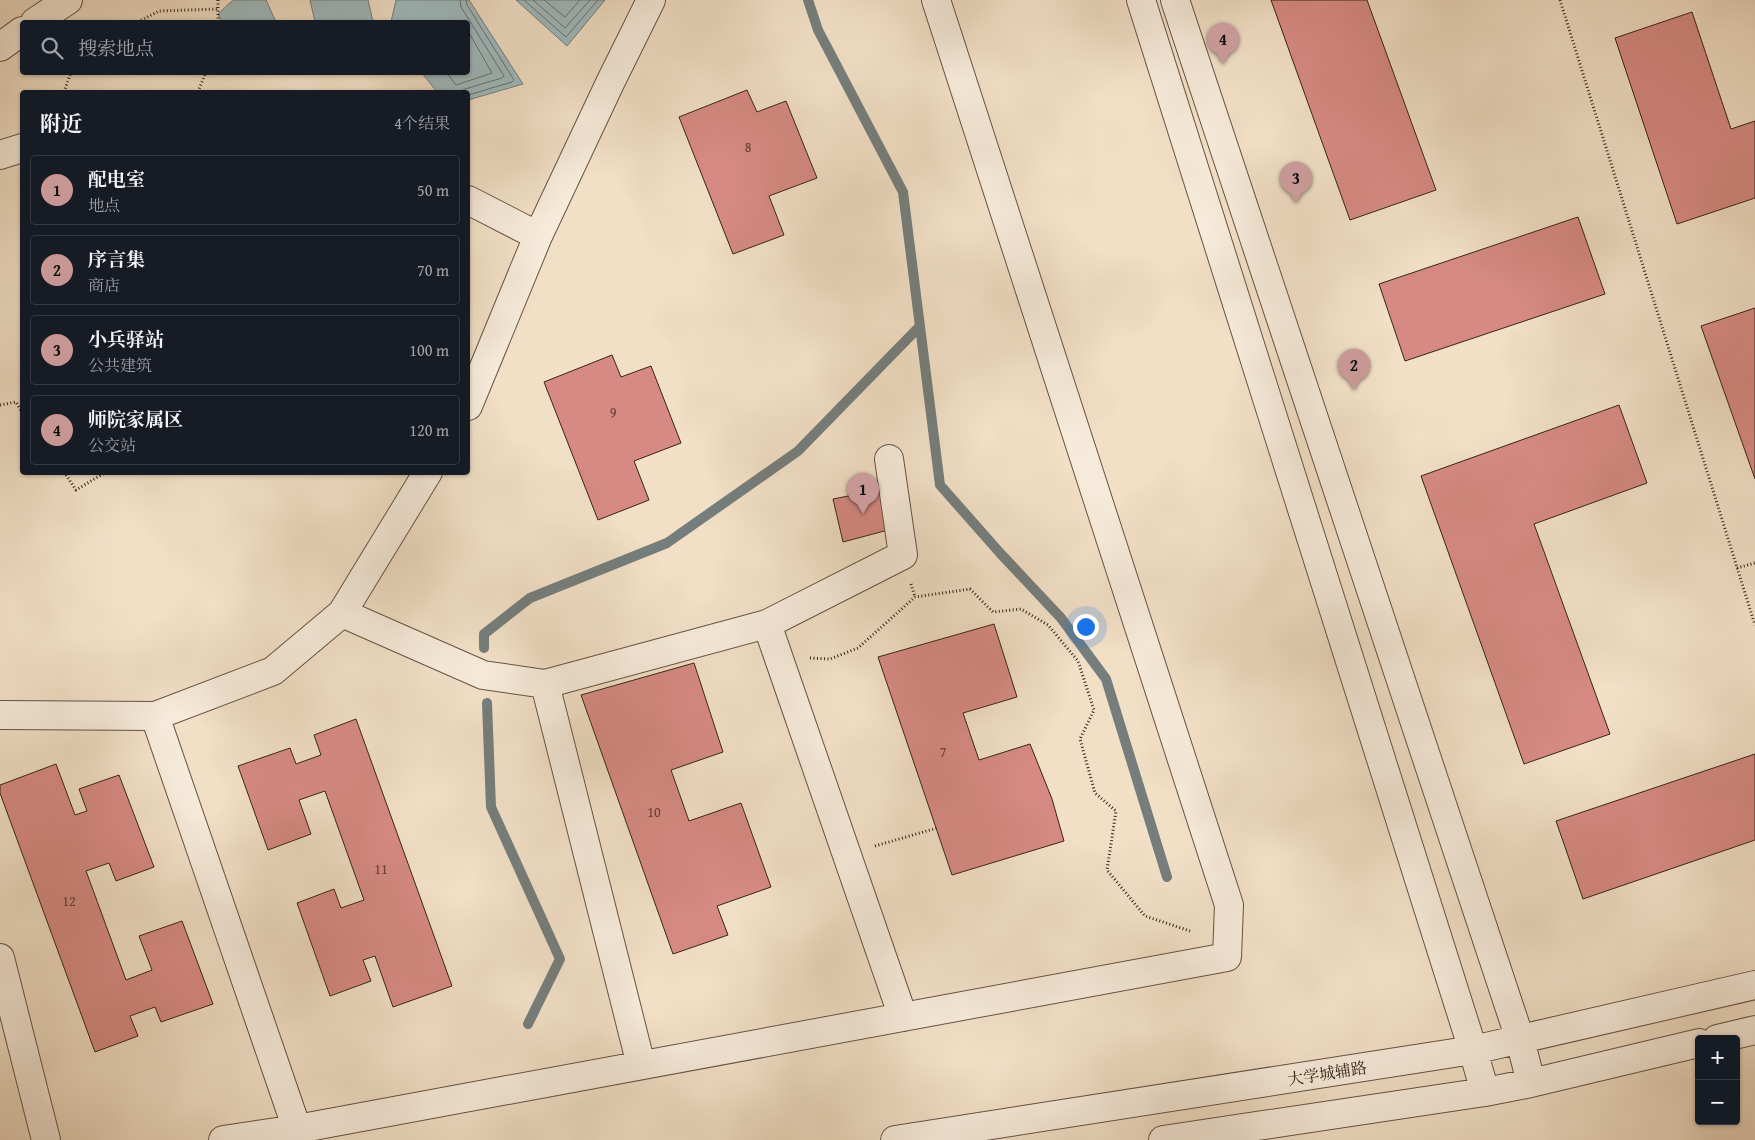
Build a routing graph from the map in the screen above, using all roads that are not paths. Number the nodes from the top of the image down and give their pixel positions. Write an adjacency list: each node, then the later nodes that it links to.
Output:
1 (68, 0): 6 (street)
2 (652, 0): 12 (street)
3 (936, 0): 23 (street)
4 (1141, 0): 28 (street)
5 (1175, 0): 26 (street)
6 (38, 20)
7 (20, 32): 8 (street)
8 (0, 47)
9 (20, 149): 10 (street)
10 (0, 155)
11 (470, 201): 12 (street)
12 (538, 236): 13 (street)
13 (470, 401)
14 (889, 459): 17 (street)
15 (426, 475): 16 (street)
16 (342, 613): 18 (street); 20 (street)
17 (766, 624): 18 (street); 23 (street)
18 (545, 684): 29 (street)
19 (0, 715): 20 (street)
20 (155, 716): 32 (street)
21 (0, 958): 33 (street)
22 (1755, 985): 26 (street, 大学城辅路)
23 (903, 1017): 29 (street)
24 (1755, 1030): 25 (street)
25 (1734, 1035)
26 (1520, 1039): 28 (street, 大学城辅路); 30 (street)
27 (1695, 1044): 30 (street)
28 (1474, 1050): 31 (street); 35 (street, 大学城辅路)
29 (641, 1065): 32 (street)
30 (1531, 1083): 31 (street)
31 (1485, 1092): 36 (street)
32 (298, 1129): 34 (street)
33 (46, 1140)
34 (223, 1140)
35 (895, 1140)
36 (1163, 1140)

